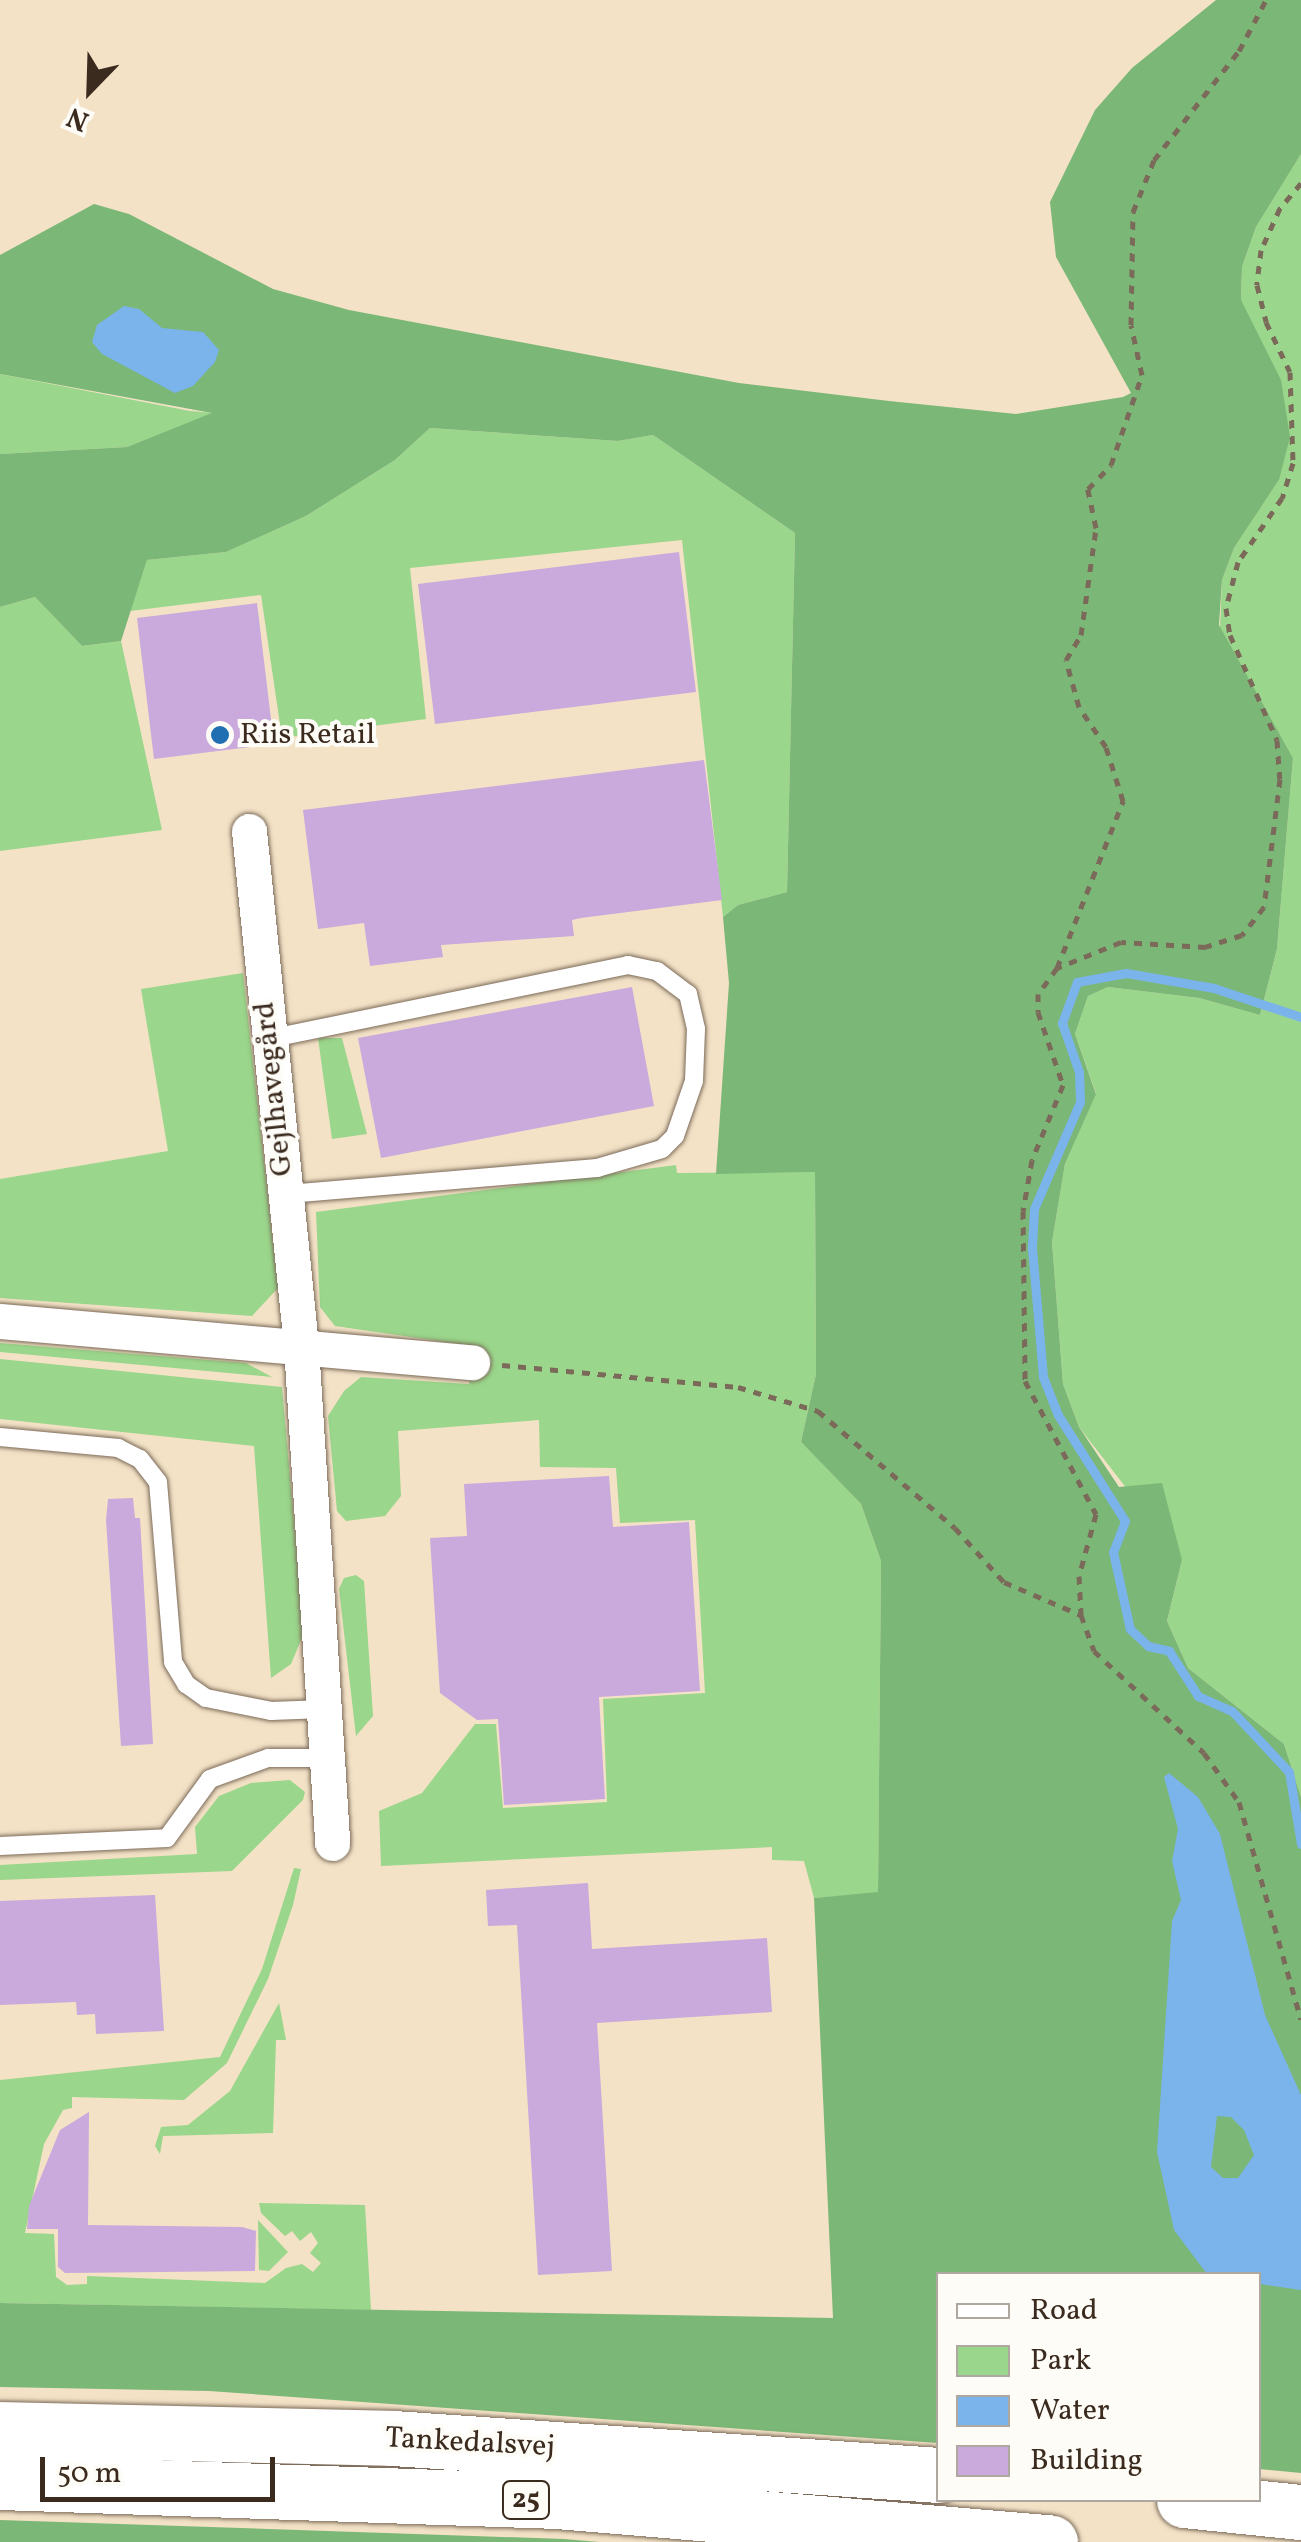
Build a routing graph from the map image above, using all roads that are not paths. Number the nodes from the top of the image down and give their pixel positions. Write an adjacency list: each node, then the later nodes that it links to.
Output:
1 (249, 831): 2 (street, Gejlhavegård)
2 (268, 1038): 3 (street, Gejlhavegård); 3 (lane)
3 (284, 1194): 5 (street, Gejlhavegård)
4 (0, 1320): 5 (street)
5 (301, 1346): 6 (street); 8 (street, Gejlhavegård)
6 (472, 1362)
7 (0, 1438): 8 (lane)
8 (324, 1709): 9 (street, Gejlhavegård)
9 (327, 1758): 10 (street, Gejlhavegård); 11 (lane)
10 (332, 1843)
11 (0, 1846)
12 (0, 2430): 13 (highway, Tankedalsvej / 25)
13 (936, 2475)
14 (0, 2482): 17 (highway, Tankedalsvej / 25)
15 (1204, 2502): 16 (highway)
16 (1301, 2512)
17 (1050, 2542)

